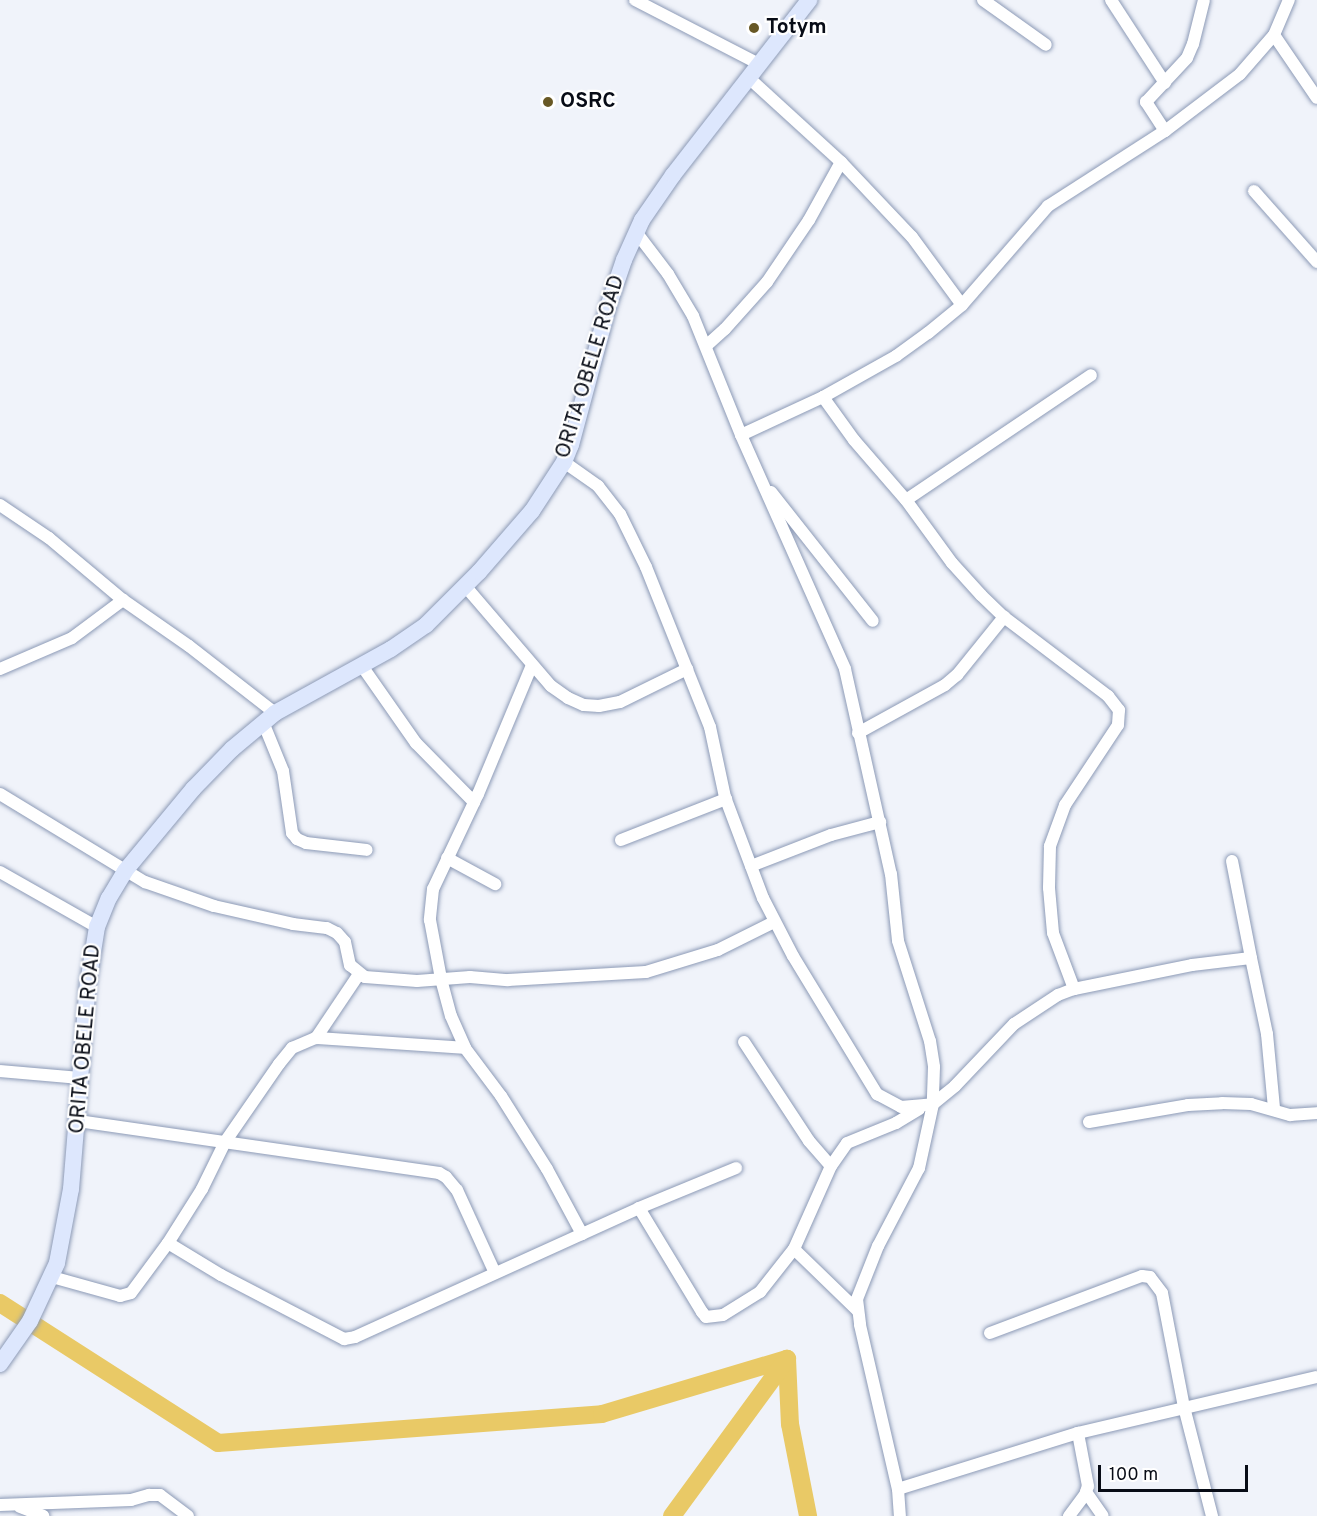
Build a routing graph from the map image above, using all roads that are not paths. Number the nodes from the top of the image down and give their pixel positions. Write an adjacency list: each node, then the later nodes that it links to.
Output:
1 (635, 0): 9 (street)
2 (809, 0): 9 (main road, ORITA OBELE ROAD)
3 (983, 0): 8 (street)
4 (1111, 0): 10 (street)
5 (1204, 0): 10 (street)
6 (1289, 0): 7 (street)
7 (1274, 35): 11 (street); 12 (street)
8 (1046, 45)
9 (754, 71): 13 (street); 15 (main road, ORITA OBELE ROAD)
10 (1165, 83): 12 (street)
11 (1317, 98)
12 (1165, 131): 17 (street)
13 (841, 162): 17 (street); 18 (street)
14 (1254, 191): 16 (street)
15 (636, 232): 18 (street); 22 (main road, ORITA OBELE ROAD)
16 (1317, 262)
17 (963, 305): 20 (street)
18 (706, 346): 21 (street)
19 (1091, 375): 24 (street)
20 (823, 397): 21 (street); 24 (street)
21 (741, 435): 23 (street)
22 (564, 462): 26 (main road, ORITA OBELE ROAD); 33 (street)
23 (762, 481): 29 (street); 35 (street)
24 (906, 500): 28 (street)
25 (0, 505): 27 (street)
26 (466, 587): 30 (street); 31 (main road, ORITA OBELE ROAD)
27 (123, 600): 32 (street); 34 (street)
28 (1004, 617): 35 (street); 53 (street)
29 (873, 621)
30 (532, 665): 33 (street); 38 (street)
31 (362, 666): 34 (main road, ORITA OBELE ROAD); 38 (street)
32 (0, 669)
33 (687, 669): 37 (street)
34 (269, 718): 41 (street); 45 (main road, ORITA OBELE ROAD)
35 (858, 733): 39 (street)
36 (0, 794): 45 (street)
37 (726, 799): 40 (street); 44 (street)
38 (474, 802): 42 (street)
39 (880, 822): 44 (street); 59 (street)
40 (621, 840)
41 (367, 850)
42 (447, 858): 47 (street); 52 (street)
43 (1232, 861): 50 (street)
44 (751, 866): 48 (street)
45 (125, 871): 49 (main road, ORITA OBELE ROAD); 51 (street)
46 (0, 872): 49 (street)
47 (495, 884)
48 (774, 922): 52 (street); 59 (street)
49 (97, 927): 58 (main road, ORITA OBELE ROAD)
50 (1251, 958): 53 (street); 60 (street)
51 (359, 974): 52 (street); 54 (street)
52 (441, 979): 56 (street)
53 (1074, 989): 59 (street)
54 (316, 1038): 56 (street); 64 (street)
55 (744, 1042): 65 (street)
56 (465, 1048): 68 (street)
57 (0, 1071): 58 (street)
58 (80, 1078): 62 (main road, ORITA OBELE ROAD)
59 (928, 1106): 65 (street); 73 (street)
60 (1274, 1108): 61 (street); 63 (street)
61 (1317, 1113)
62 (78, 1121): 64 (street); 72 (main road, ORITA OBELE ROAD)
63 (1089, 1122)
64 (225, 1142): 69 (street); 71 (street)
65 (831, 1166): 70 (street)
66 (736, 1168): 67 (street)
67 (639, 1208): 68 (street); 70 (street)
68 (582, 1234): 71 (street)
69 (168, 1243): 71 (street); 72 (street)
70 (794, 1249): 73 (street)
71 (495, 1273)
72 (52, 1277): 75 (main road, ORITA OBELE ROAD)
73 (857, 1310): 79 (street)
74 (990, 1333): 77 (street)
75 (0, 1364)
76 (1317, 1377): 77 (street)
77 (1184, 1407): 78 (street); 88 (street)
78 (1078, 1432): 79 (street); 80 (street)
79 (898, 1489): 85 (street)
80 (1086, 1492): 86 (street); 87 (street)
81 (0, 1505): 82 (street)
82 (16, 1506): 83 (street); 84 (street)
83 (44, 1516)
84 (188, 1516)
85 (900, 1516)
86 (1069, 1516)
87 (1103, 1516)
88 (1212, 1516)

